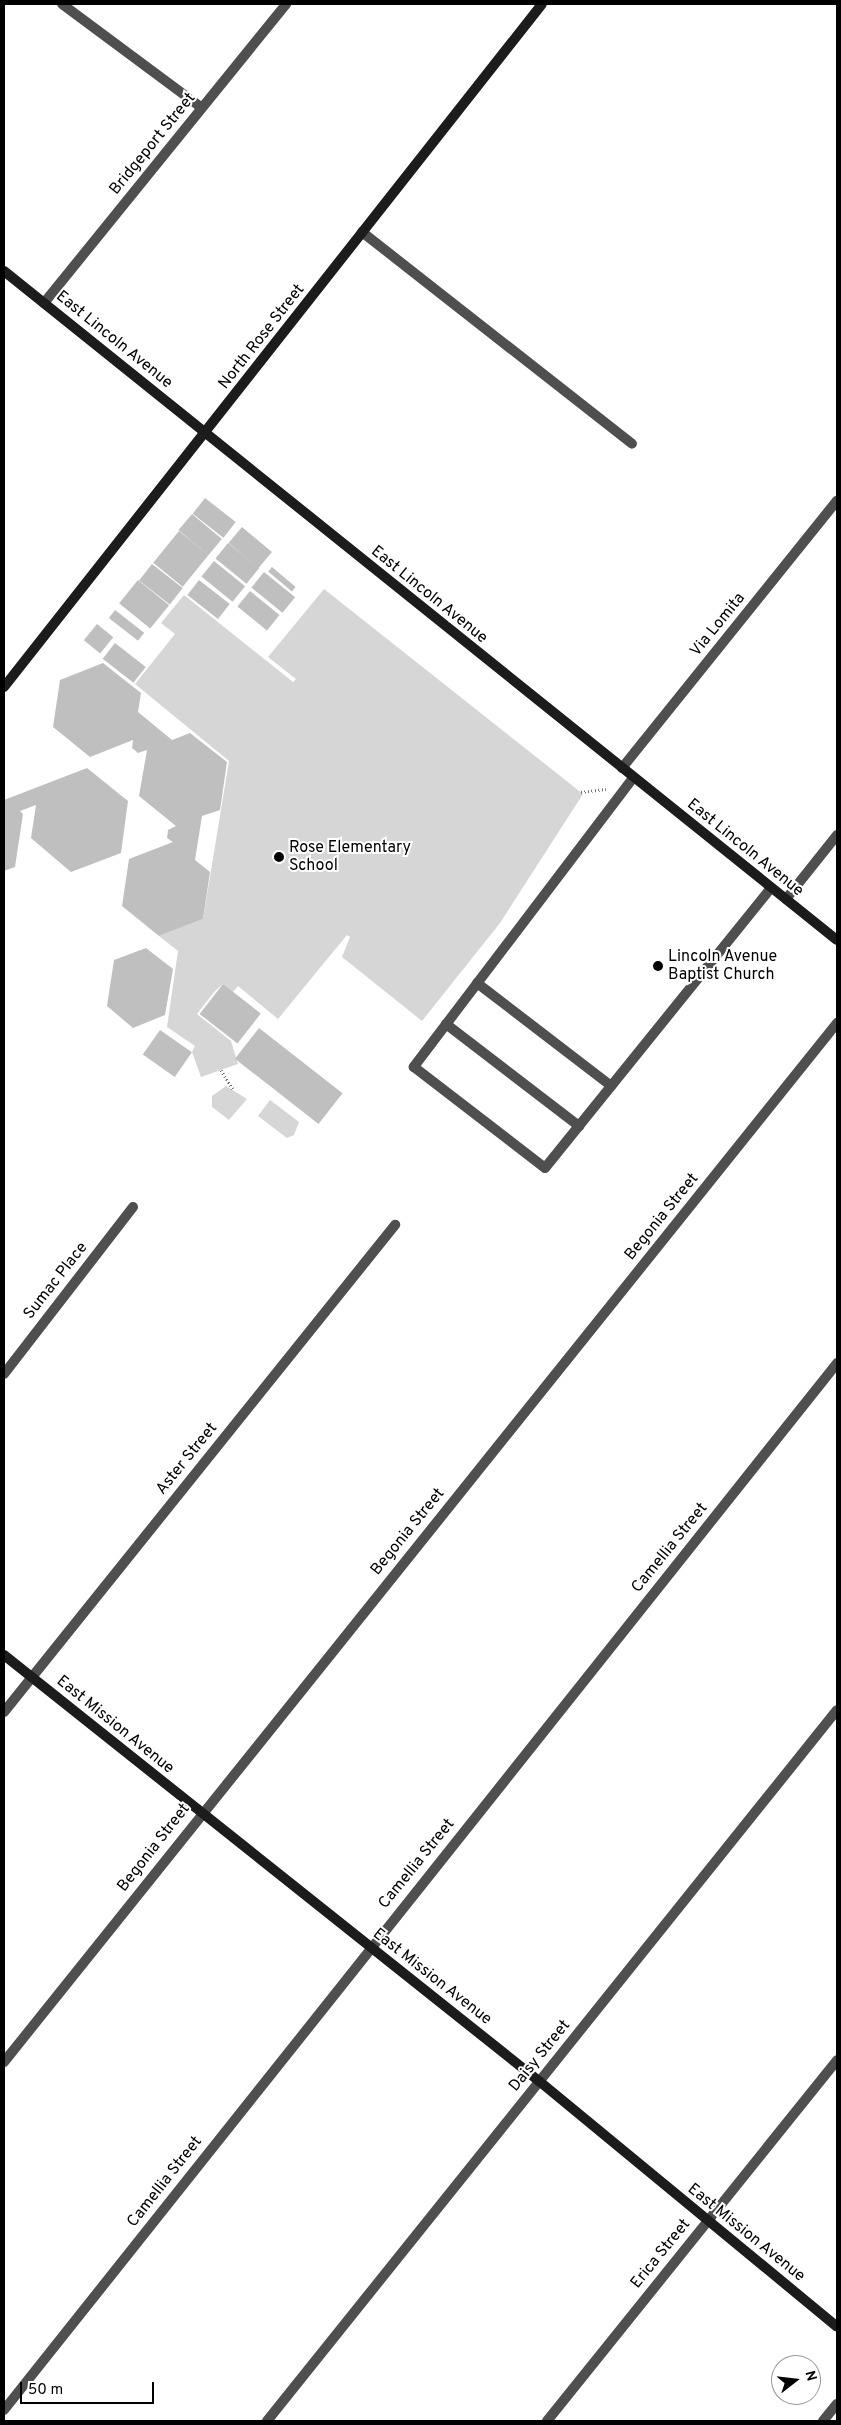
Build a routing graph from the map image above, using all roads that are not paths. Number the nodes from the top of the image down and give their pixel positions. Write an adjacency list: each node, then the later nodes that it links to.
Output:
1 (62, 4): 4 (street)
2 (286, 4): 4 (street, Bridgeport Street)
3 (542, 4): 5 (main road, North Rose Street)
4 (202, 108): 7 (street, Bridgeport Street)
5 (362, 232): 8 (main road, North Rose Street); 9 (street)
6 (4, 271): 7 (main road, East Lincoln Avenue)
7 (44, 303): 8 (main road, East Lincoln Avenue)
8 (207, 433): 11 (main road, North Rose Street); 12 (main road, East Lincoln Avenue)
9 (632, 444)
10 (837, 500): 12 (street, Via Lomita)
11 (4, 688)
12 (622, 768): 13 (main road, East Lincoln Avenue)
13 (633, 778): 15 (main road, East Lincoln Avenue); 18 (street)
14 (837, 835): 16 (street)
15 (771, 888): 16 (main road, East Lincoln Avenue); 21 (street)
16 (786, 900): 17 (main road, East Lincoln Avenue)
17 (837, 940)
18 (477, 983): 20 (street); 21 (street)
19 (837, 1023): 31 (street, Begonia Street)
20 (446, 1024): 22 (street); 22 (street)
21 (611, 1086): 22 (street)
22 (579, 1126)
23 (133, 1207): 26 (street, Sumac Place)
24 (395, 1225): 28 (street, Aster Street)
25 (837, 1363): 32 (street, Camellia Street)
26 (4, 1374)
27 (4, 1655): 28 (main road, East Mission Avenue)
28 (32, 1677): 30 (street, Aster Street); 31 (main road, East Mission Avenue)
29 (837, 1710): 35 (street, Daisy Street)
30 (4, 1712)
31 (200, 1814): 32 (main road, East Mission Avenue); 34 (street, Begonia Street)
32 (370, 1947): 35 (main road, East Mission Avenue); 39 (street, Camellia Street)
33 (837, 2060): 36 (street, Erica Street)
34 (4, 2062)
35 (539, 2081): 36 (main road, East Mission Avenue); 40 (street, Daisy Street)
36 (707, 2221): 37 (main road, East Mission Avenue); 41 (street, Erica Street)
37 (837, 2327)
38 (837, 2404): 42 (street)
39 (4, 2410)
40 (267, 2421)
41 (547, 2421)
42 (823, 2421)

